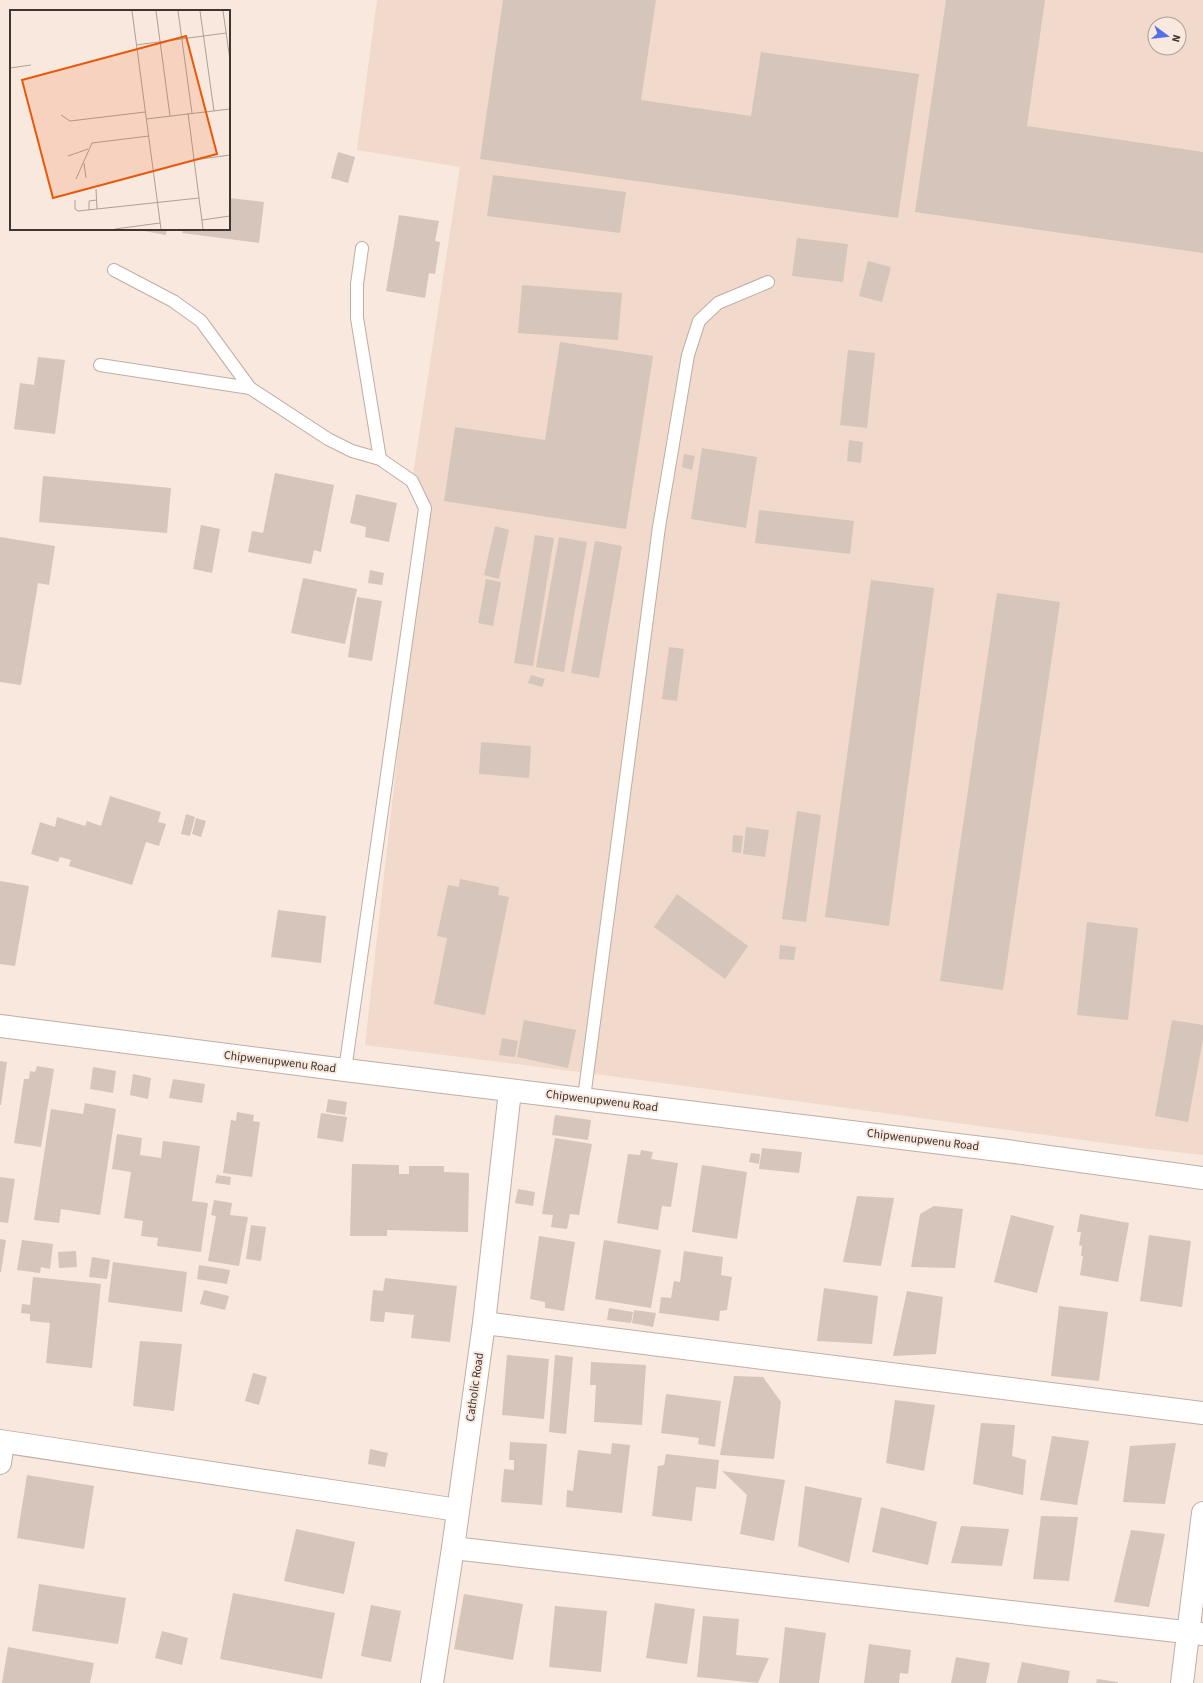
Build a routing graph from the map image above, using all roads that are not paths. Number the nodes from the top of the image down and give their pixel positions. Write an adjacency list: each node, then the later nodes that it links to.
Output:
1 (362, 248): 6 (lane)
2 (114, 270): 5 (lane)
3 (768, 282): 10 (lane)
4 (100, 364): 5 (lane)
5 (250, 388): 6 (lane)
6 (380, 459): 8 (lane)
7 (0, 1026): 8 (street, Chipwenupwenu Road)
8 (345, 1070): 9 (street, Chipwenupwenu Road)
9 (510, 1091): 10 (street, Chipwenupwenu Road); 12 (street, Catholic Road)
10 (584, 1098): 11 (street, Chipwenupwenu Road)
11 (1203, 1178)
12 (484, 1323): 13 (street); 16 (street, Catholic Road)
13 (1203, 1414)
14 (1, 1441): 15 (street); 16 (street)
15 (0, 1463)
16 (458, 1510): 18 (street, Catholic Road)
17 (1203, 1513): 19 (street)
18 (453, 1548): 19 (street); 20 (street, Catholic Road)
19 (1196, 1633): 21 (street)
20 (432, 1683)
21 (1182, 1683)

